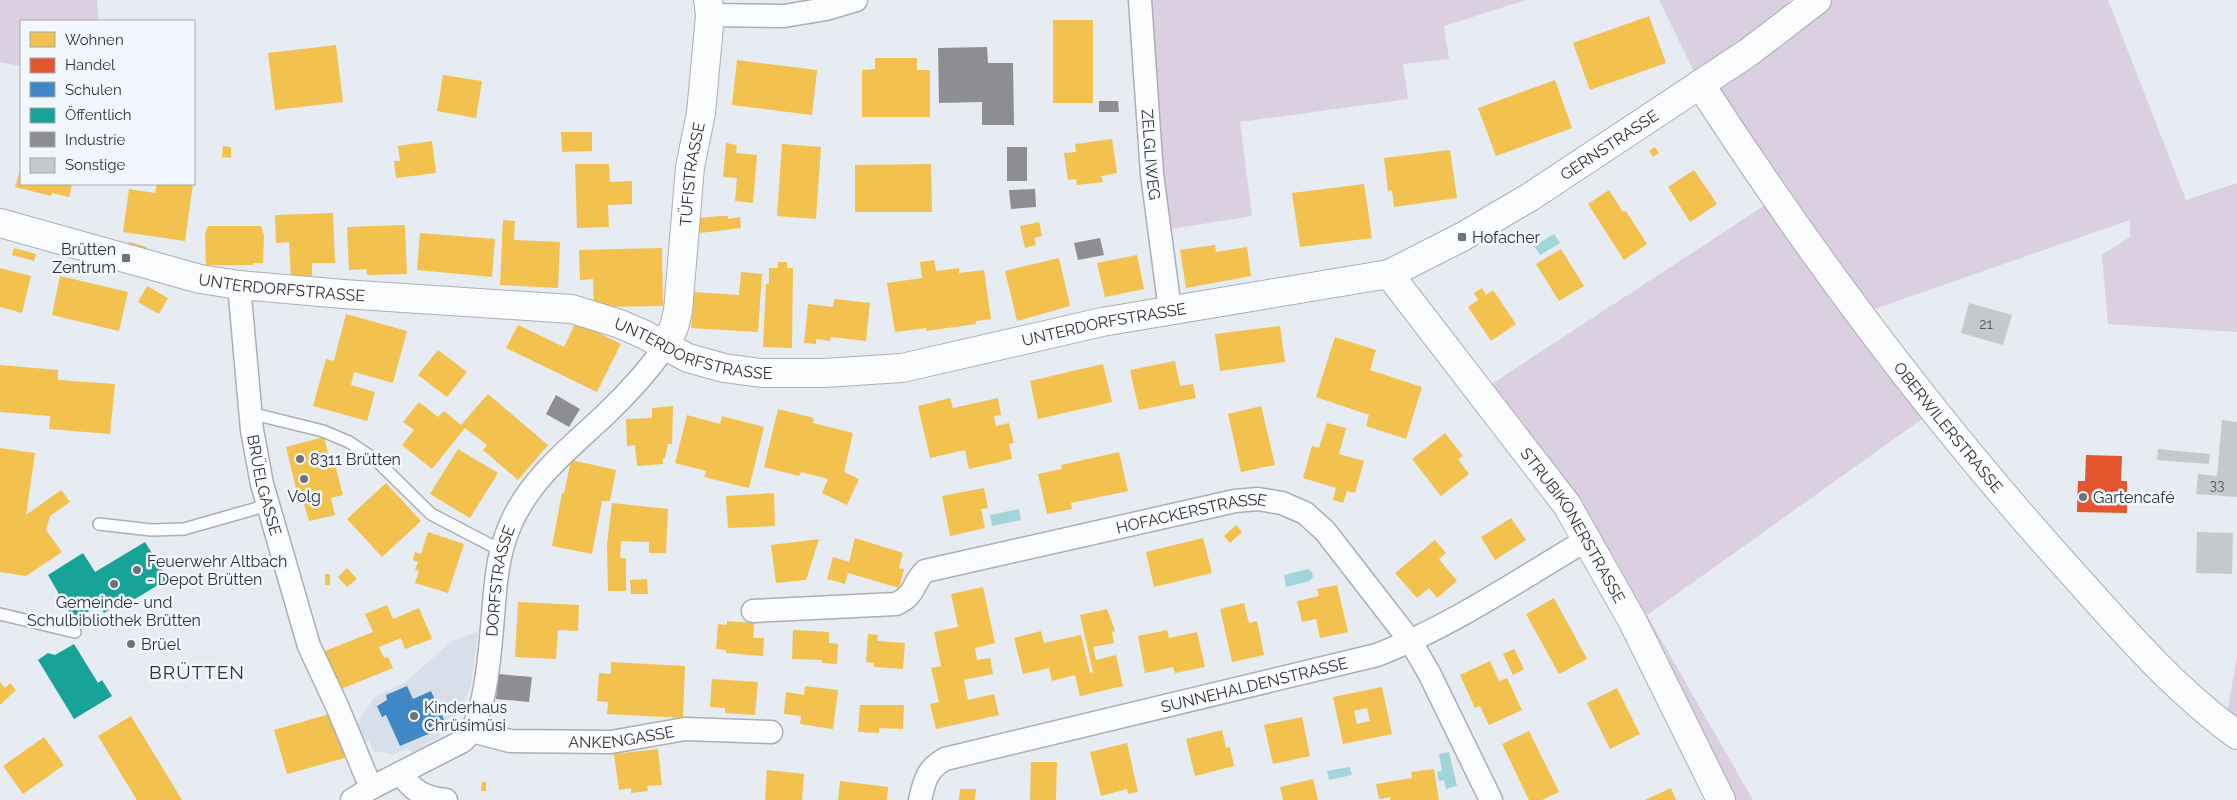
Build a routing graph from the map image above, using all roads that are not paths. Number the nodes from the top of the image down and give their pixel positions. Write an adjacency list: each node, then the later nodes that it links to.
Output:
1 (856, 0): 4 (street)
2 (1140, 0): 9 (street, ZELGLIWEG)
3 (1817, 0): 5 (street, GERNSTRASSE)
4 (709, 7): 10 (street, TÜFISTRASSE)
5 (1700, 84): 7 (street, GERNSTRASSE); 22 (street, OBERWILERSTRASSE)
6 (0, 223): 8 (street, UNTERDORFSTRASSE)
7 (1389, 274): 9 (street, UNTERDORFSTRASSE); 14 (street, STRUBIKONERSTRASSE)
8 (239, 285): 10 (street, UNTERDORFSTRASSE); 11 (street, BRÜELGASSE)
9 (1170, 310): 10 (street, UNTERDORFSTRASSE)
10 (665, 347): 15 (street, DORFSTRASSE)
11 (250, 413): 12 (street, BRÜELGASSE); 15 (lane)
12 (268, 505): 13 (lane); 24 (street, BRÜELGASSE)
13 (99, 524)
14 (1588, 539): 19 (street, SUNNEHALDENSTRASSE); 29 (street, STRUBIKONERSTRASSE)
15 (502, 551): 20 (street, DORFSTRASSE)
16 (753, 611): 19 (street, HOFACKERSTRASSE)
17 (0, 614): 18 (lane)
18 (75, 632)
19 (1411, 642): 27 (street, SUNNEHALDENSTRASSE); 28 (street, HOFACKERSTRASSE)
20 (472, 731): 21 (street, ANKENGASSE); 23 (street)
21 (770, 732)
22 (2237, 735)
23 (401, 773): 24 (street); 26 (street)
24 (371, 788): 25 (street)
25 (352, 800)
26 (446, 800)
27 (920, 800)
28 (1491, 800)
29 (1721, 800)

